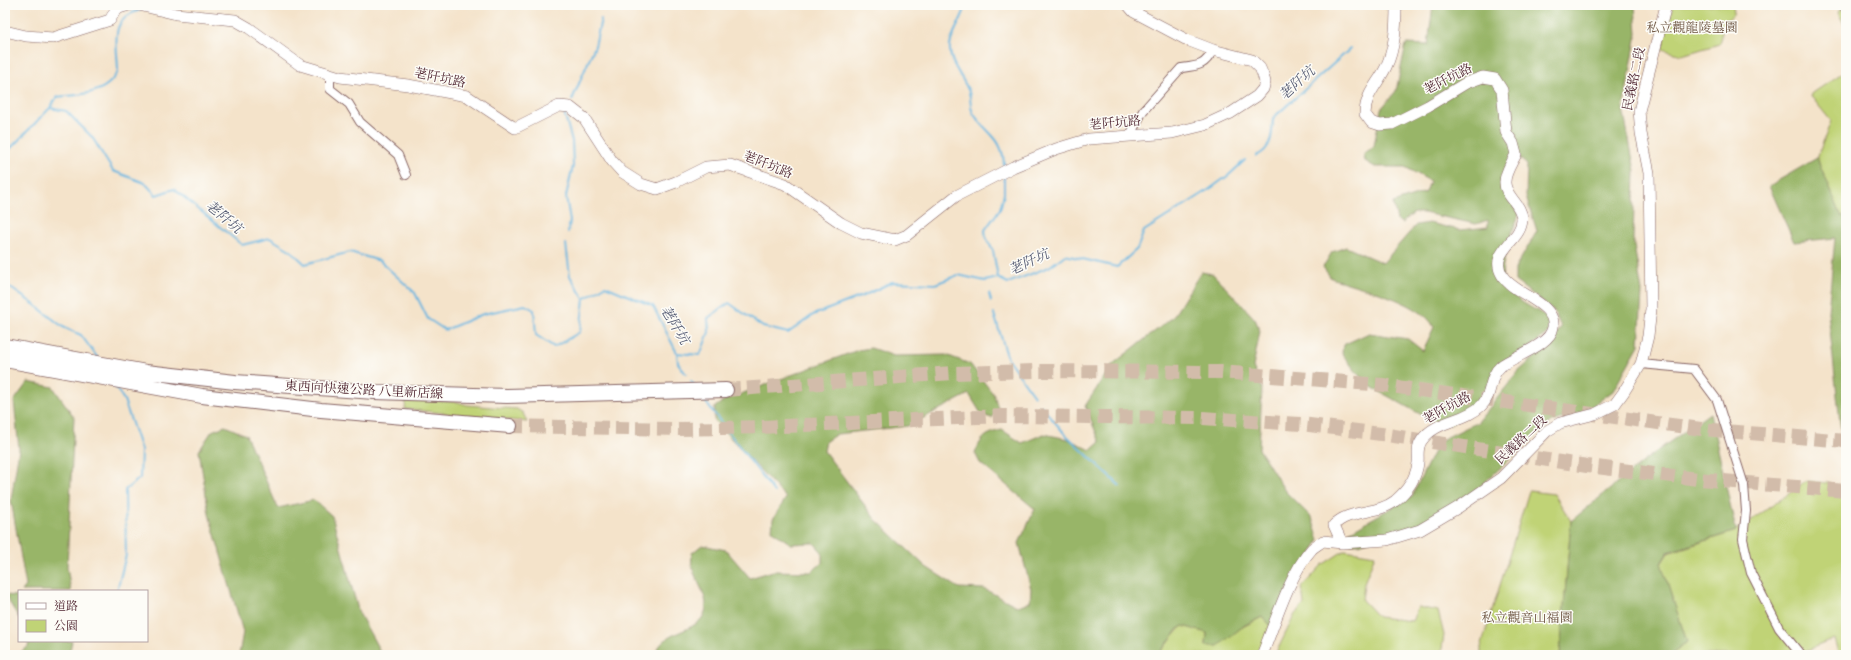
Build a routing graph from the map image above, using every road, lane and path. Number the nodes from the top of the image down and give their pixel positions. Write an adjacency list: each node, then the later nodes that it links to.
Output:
1 (129, 5): 8 (street)
2 (140, 5): 10 (street, 荖阡坑路)
3 (1128, 5): 9 (street, 荖阡坑路)
4 (1396, 5): 18 (street, 荖阡坑路)
5 (1666, 5): 15 (street, 民義路二段)
6 (1844, 5): 7 (street)
7 (1846, 8)
8 (5, 31)
9 (1213, 50): 11 (street); 11 (street, 荖阡坑路)
10 (330, 75): 11 (street, 荖阡坑路); 12 (street)
11 (1130, 136)
12 (406, 175)
13 (5, 346): 16 (highway, 東西向快速公路 八里新店線)
14 (5, 360): 17 (highway, 東西向快速公路 八里新店線)
15 (1641, 364): 18 (street, 民義路二段); 20 (street)
16 (726, 390)
17 (510, 426)
18 (1342, 543): 19 (street, 民義路二段)
19 (1262, 655)
20 (1801, 655)

